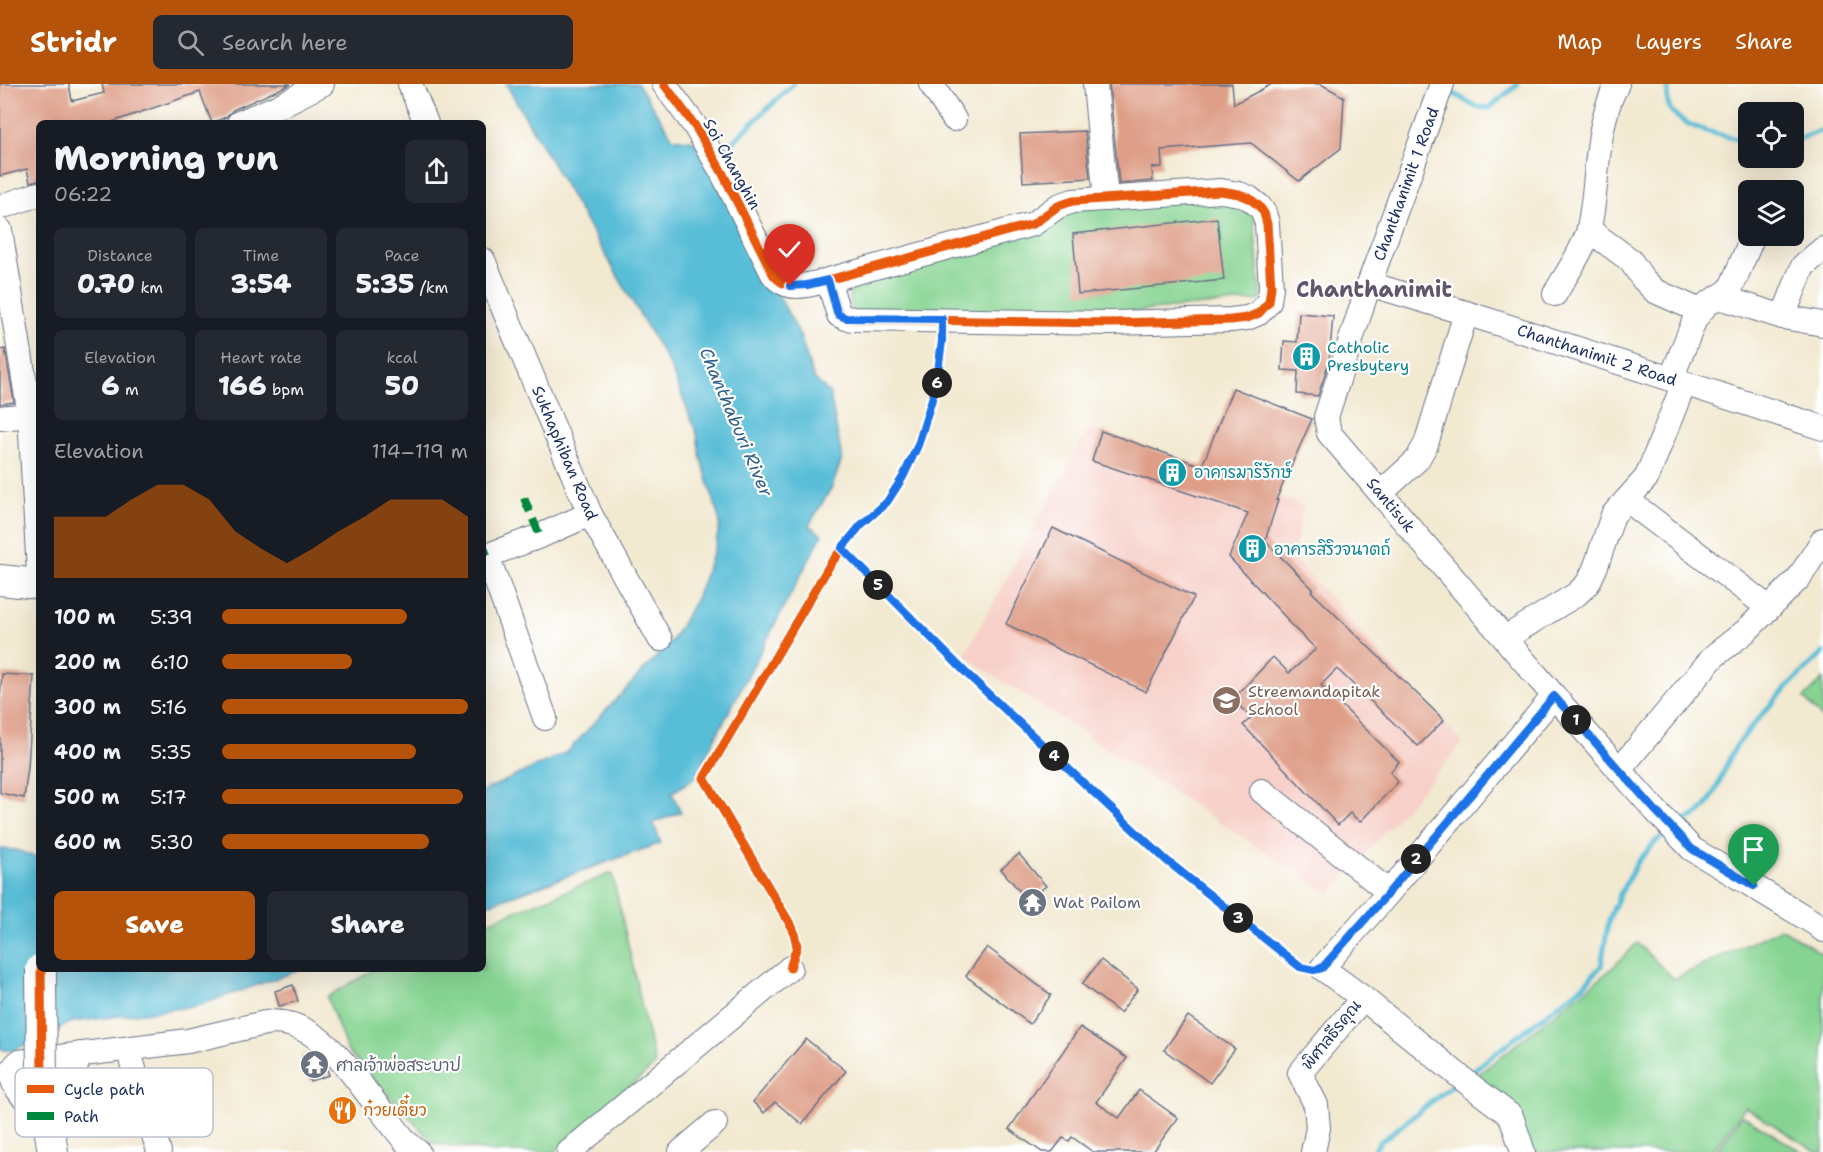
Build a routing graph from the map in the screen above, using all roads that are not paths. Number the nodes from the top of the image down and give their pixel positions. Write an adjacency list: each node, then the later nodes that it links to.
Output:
1 (322, 84): 9 (street)
2 (410, 84): 10 (street)
3 (664, 84): 19 (street, Soi Changhin)
4 (931, 84): 8 (street)
5 (1095, 84): 12 (street)
6 (1617, 84): 15 (street)
7 (1439, 94): 20 (street, Chanthanimit 1 Road)
8 (954, 119)
9 (246, 120)
10 (425, 120)
11 (36, 195): 13 (street)
12 (1106, 199): 19 (street, Soi Changhin); 19 (street, Soi Changhin)
13 (0, 207)
14 (0, 230): 28 (street)
15 (1589, 231): 21 (street); 23 (street)
16 (1749, 246): 22 (street)
17 (1823, 249): 25 (street)
18 (486, 267): 34 (street, Sukhaphiban Road)
19 (828, 280)
20 (1369, 284): 24 (street, Chanthanimit 2 Road); 32 (street, Santisuk)
21 (1555, 294)
22 (1720, 297): 23 (street); 25 (street)
23 (1700, 311): 27 (street)
24 (1467, 313): 27 (street, Chanthanimit 2 Road); 32 (street)
25 (1783, 317): 26 (street)
26 (1823, 324)
27 (1677, 381): 30 (street, Chanthanimit 2 Road); 33 (street)
28 (34, 414): 29 (street); 31 (street)
29 (0, 418)
30 (1823, 428)
31 (36, 478)
32 (1381, 493): 41 (street, Santisuk)
33 (1627, 500): 40 (street); 41 (street)
34 (590, 514): 36 (street); 42 (street, Sukhaphiban Road)
35 (1823, 540): 40 (street)
36 (486, 556)
37 (486, 559): 44 (street)
38 (0, 580): 39 (main road)
39 (36, 584)
40 (1769, 608): 45 (street)
41 (1505, 638): 43 (street, Santisuk)
42 (660, 639)
43 (1554, 696): 45 (street, Santisuk); 47 (street, พิศาลธีรคุณ)
44 (545, 718)
45 (1619, 770): 48 (street, Santisuk)
46 (1262, 791): 47 (street)
47 (1389, 891): 51 (street, พิศาลธีรคุณ)
48 (1823, 930)
49 (790, 968): 66 (street)
50 (41, 972): 54 (main road, bridge)
51 (1363, 998): 68 (street, พิศาลธีรคุณ); 69 (street)
52 (128, 1049): 53 (street); 56 (street); 65 (street)
53 (81, 1054): 55 (street); 57 (street)
54 (42, 1068)
55 (75, 1068)
56 (134, 1068)
57 (15, 1083)
58 (715, 1123): 67 (street)
59 (34, 1137): 62 (main road)
60 (50, 1137): 63 (main road)
61 (154, 1137): 64 (street)
62 (31, 1152)
63 (53, 1152)
64 (159, 1152)
65 (417, 1152)
66 (569, 1152)
67 (681, 1152)
68 (1313, 1152)
69 (1523, 1152)

